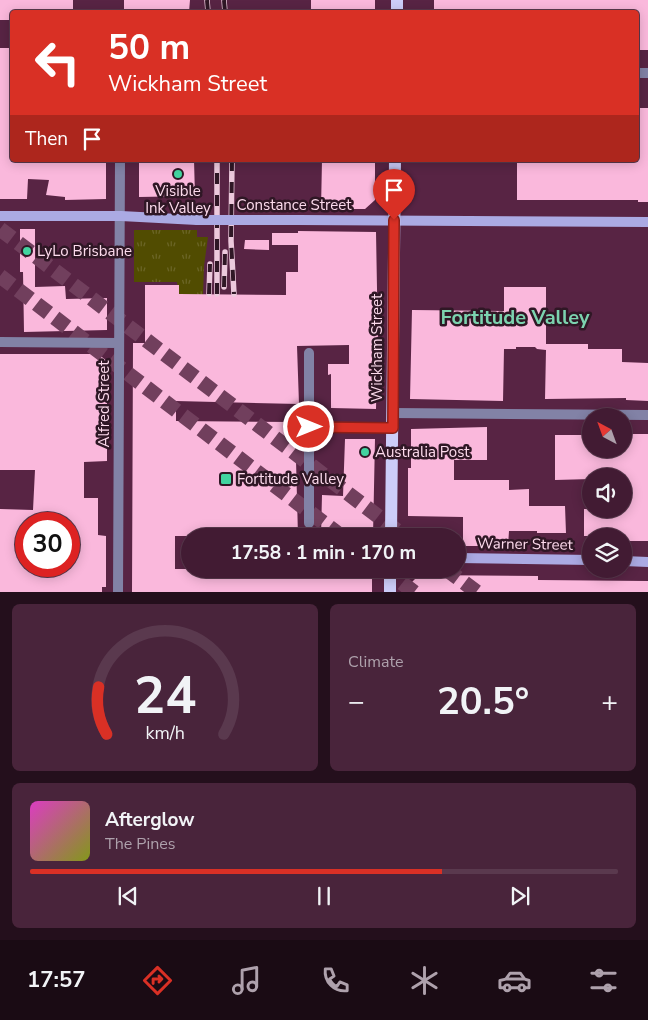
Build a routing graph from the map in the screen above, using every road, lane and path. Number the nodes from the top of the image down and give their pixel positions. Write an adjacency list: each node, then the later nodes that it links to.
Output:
1 (120, 162): 4 (street, Alfred Street)
2 (395, 162): 5 (main road, Wickham Street)
3 (0, 216): 4 (street, Constance Street)
4 (121, 216): 5 (street, Constance Street, bridge); 8 (street, Alfred Street)
5 (394, 220): 6 (street, Constance Street); 10 (main road, Wickham Street)
6 (648, 222)
7 (0, 342): 8 (street)
8 (119, 343): 21 (street, Alfred Street)
9 (309, 353): 12 (street)
10 (393, 413): 11 (street); 13 (main road, Wickham Street)
11 (648, 415)
12 (309, 427): 13 (street); 14 (street)
13 (393, 428): 15 (main road, Wickham Street)
14 (309, 522)
15 (391, 528)
16 (466, 558): 17 (street, Warner Street)
17 (582, 560)
18 (632, 561): 19 (street)
19 (648, 562)
20 (390, 578): 22 (main road)
21 (118, 592)
22 (390, 592)

